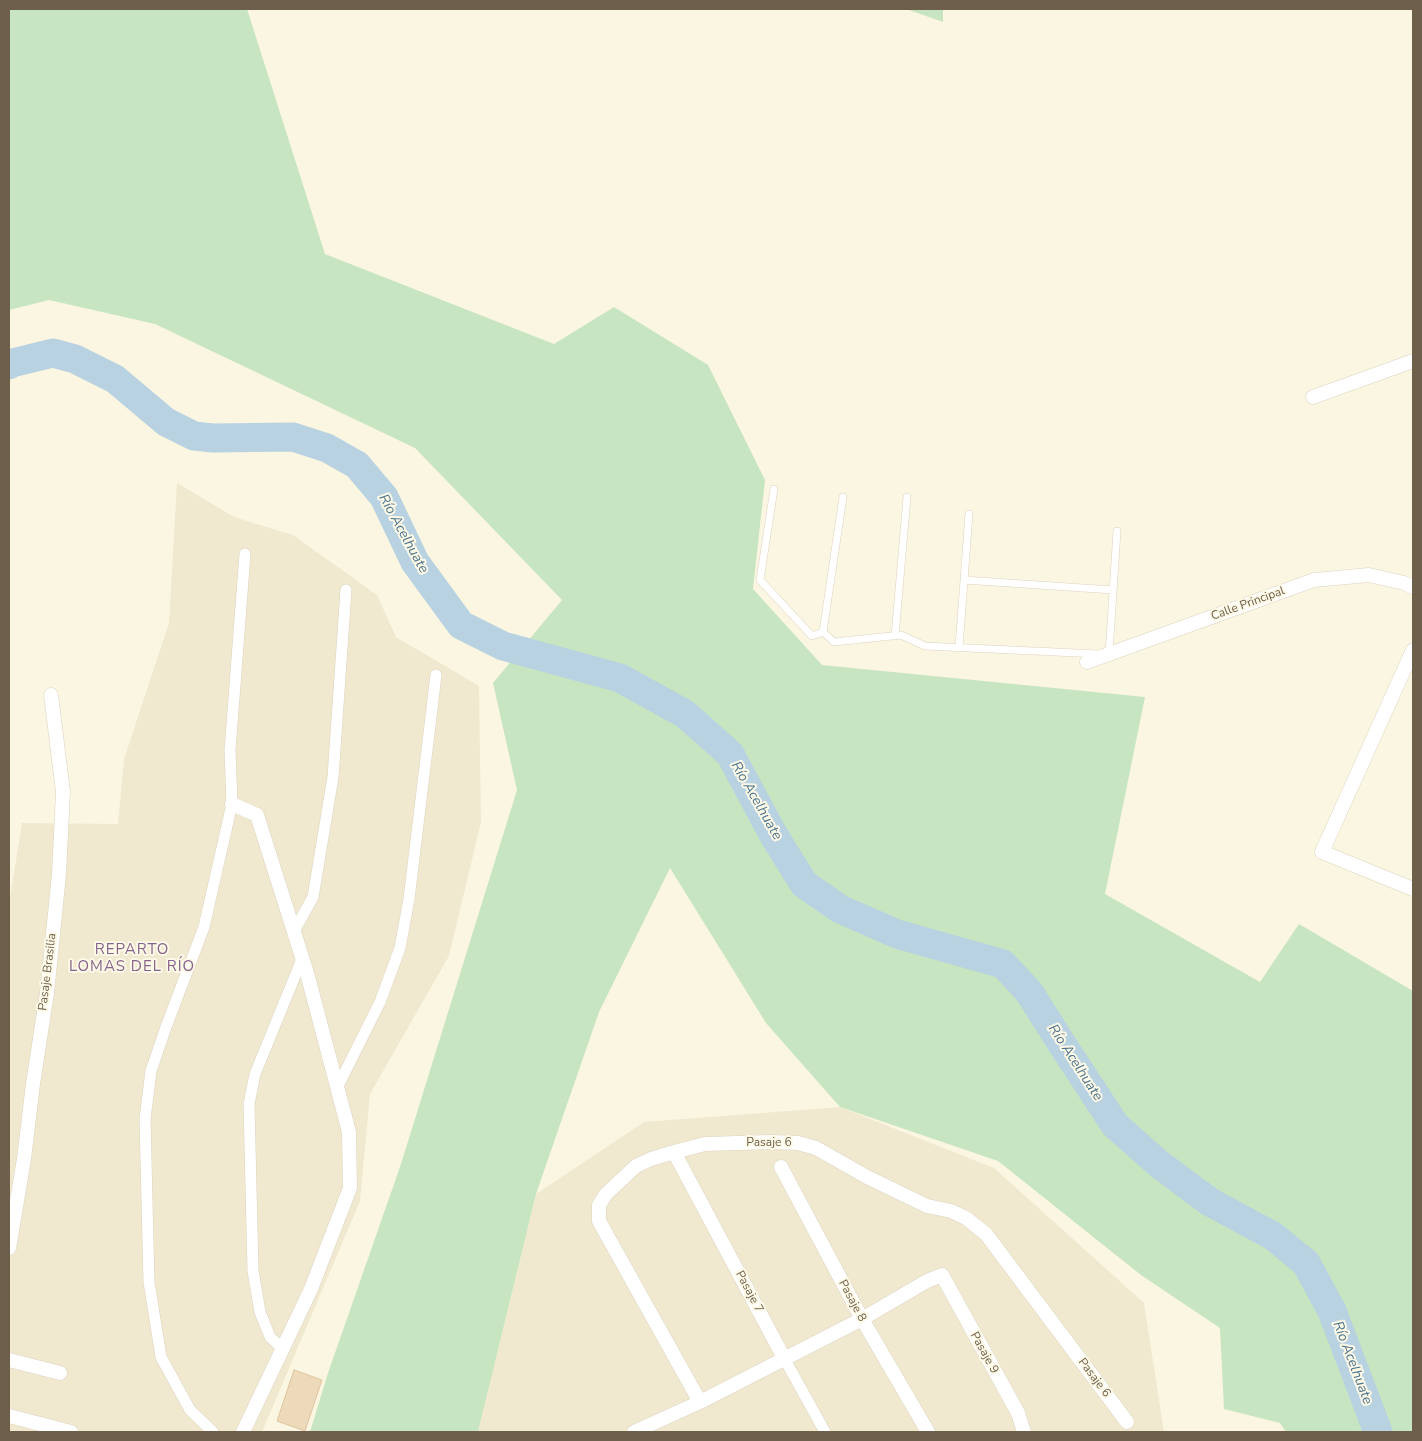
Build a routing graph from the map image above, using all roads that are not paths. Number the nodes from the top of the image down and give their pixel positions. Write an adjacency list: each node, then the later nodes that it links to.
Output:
1 (1413, 361): 2 (street)
2 (1313, 396)
3 (774, 489): 13 (lane)
4 (843, 496): 13 (lane)
5 (907, 498): 14 (lane)
6 (969, 514): 9 (lane)
7 (1117, 531): 12 (lane)
8 (245, 554): 21 (street)
9 (964, 580): 12 (lane); 15 (lane)
10 (1413, 587): 17 (street, Calle Principal)
11 (346, 590): 23 (street)
12 (1113, 590): 17 (lane)
13 (823, 632): 14 (lane)
14 (895, 636): 15 (lane)
15 (959, 646): 17 (lane)
16 (1413, 650): 22 (street)
17 (1109, 654): 18 (street, Calle Principal)
18 (1087, 662)
19 (436, 675): 25 (street)
20 (51, 695): 28 (street, Pasaje Brasilia)
21 (232, 804): 23 (street); 38 (street)
22 (1413, 889)
23 (293, 933): 24 (street)
24 (302, 959): 25 (street); 30 (street)
25 (337, 1088): 30 (street)
26 (674, 1152): 31 (street, Pasaje 7); 34 (street, Pasaje 6); 36 (street, Pasaje 6)
27 (780, 1167): 29 (street, Pasaje 8)
28 (9, 1248)
29 (862, 1319): 31 (street); 42 (street, Pasaje 8); 43 (street, Pasaje 9)
30 (283, 1349): 39 (street)
31 (784, 1358): 34 (street); 41 (street, Pasaje 7)
32 (9, 1360): 33 (street)
33 (60, 1373)
34 (700, 1402): 40 (street)
35 (9, 1416): 37 (street)
36 (1127, 1422)
37 (71, 1432)
38 (212, 1432)
39 (243, 1432)
40 (634, 1432)
41 (825, 1432)
42 (928, 1432)
43 (1024, 1432)

